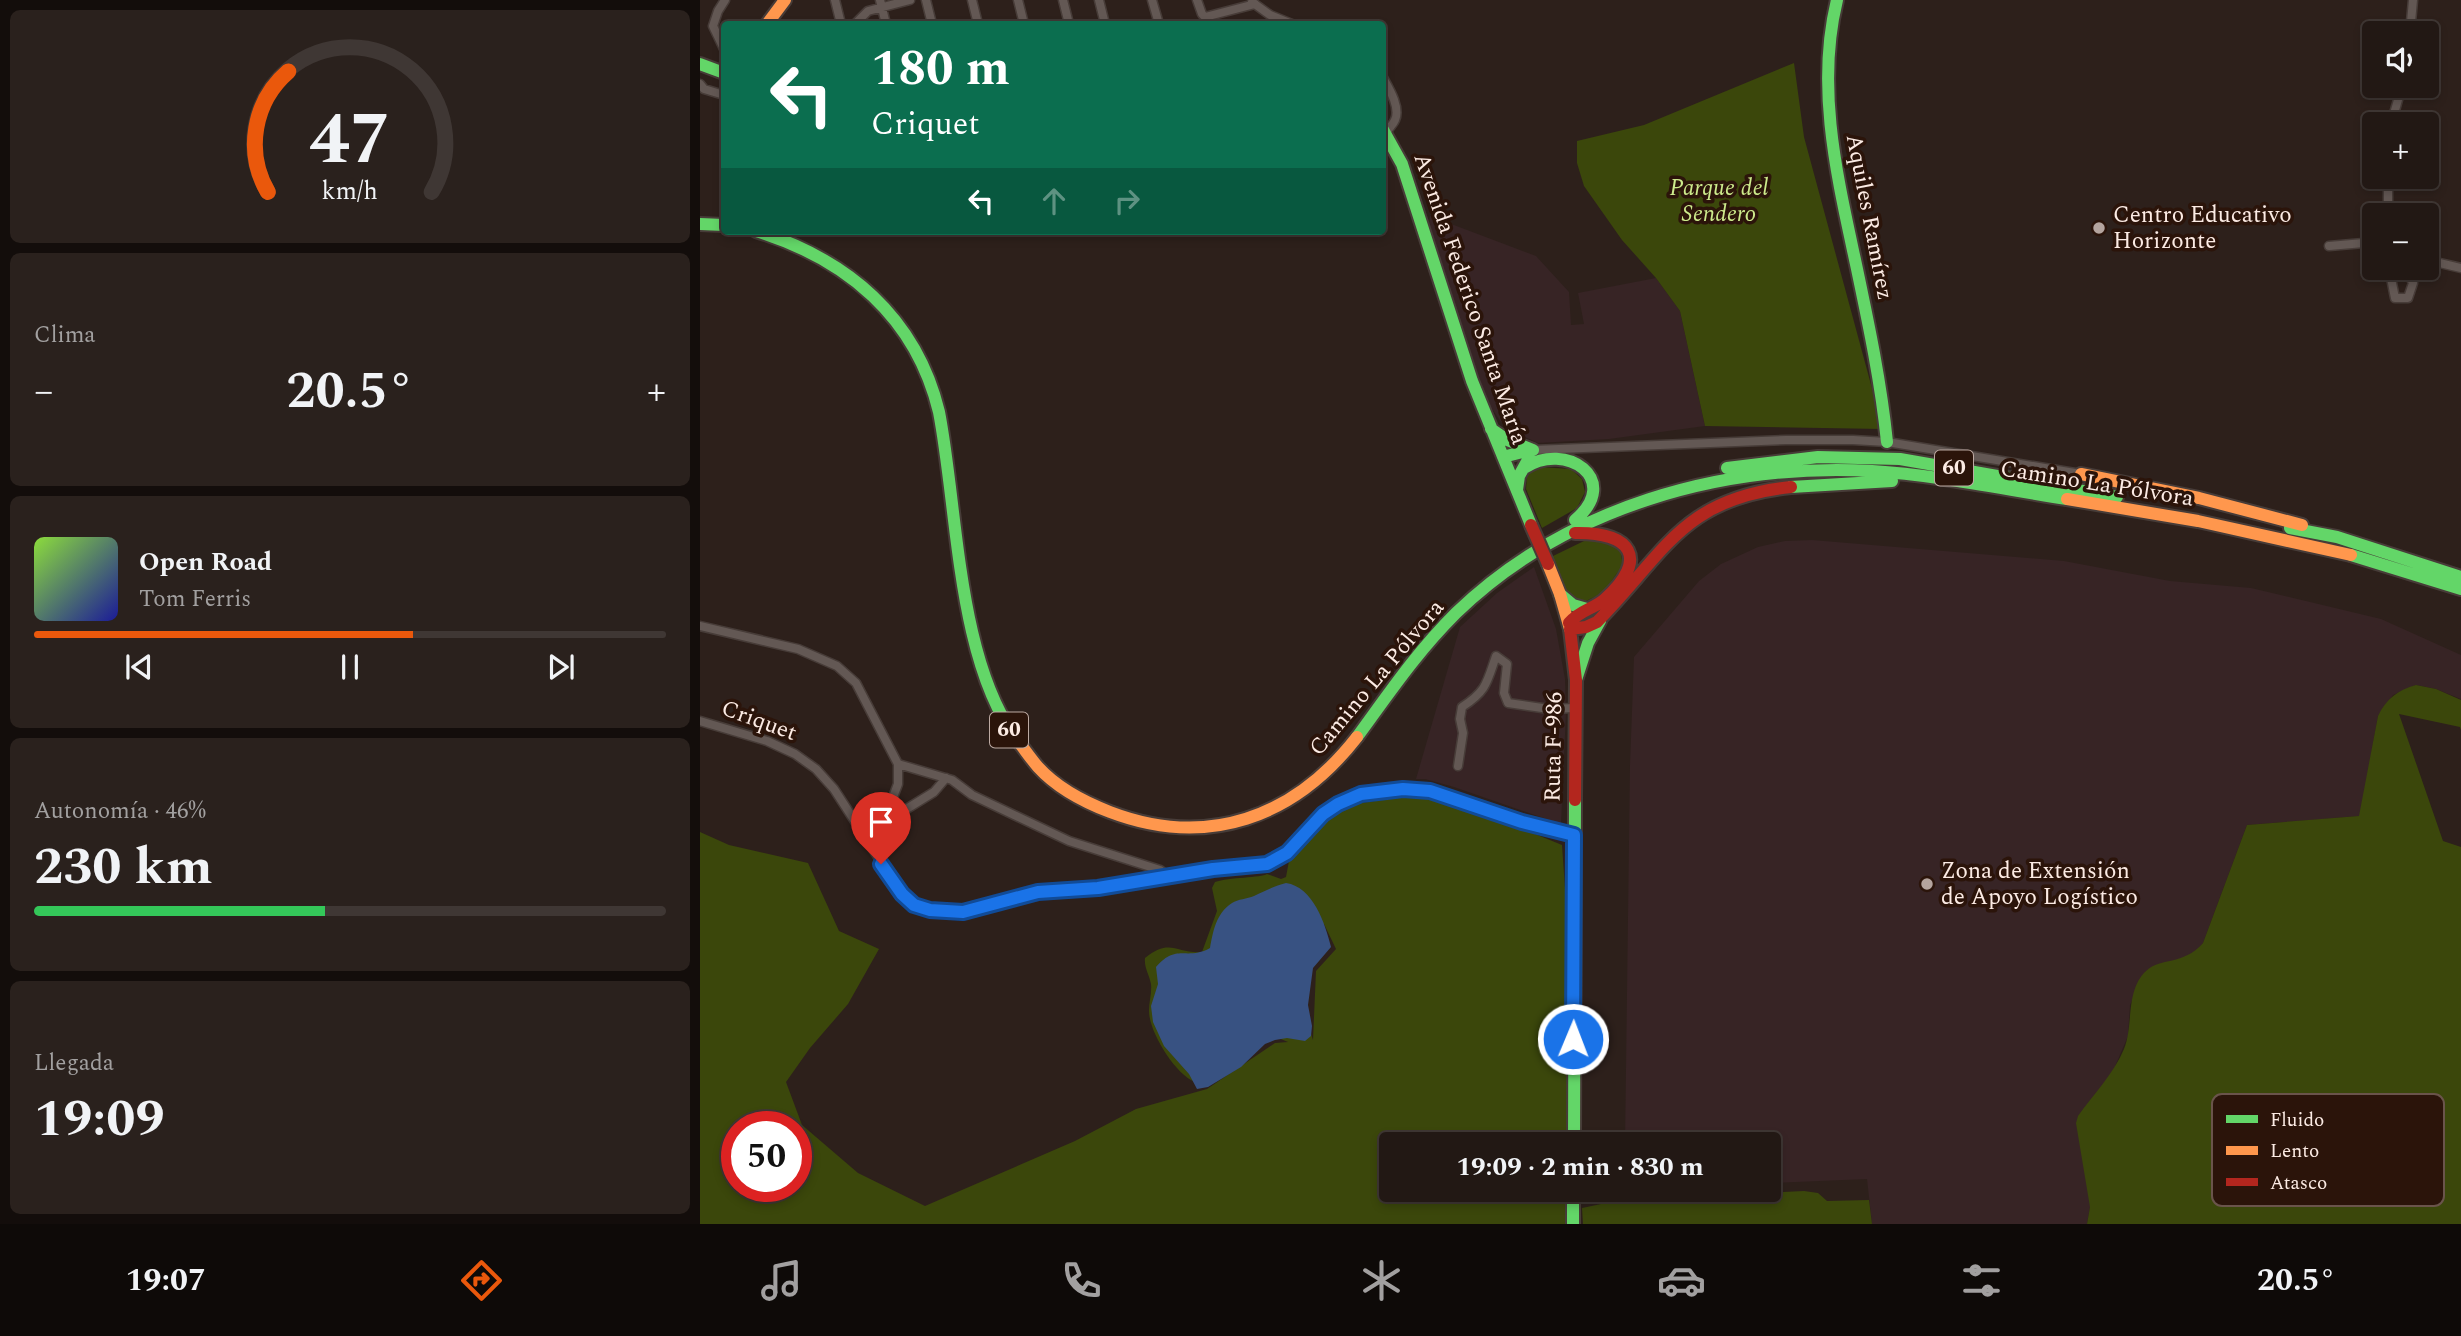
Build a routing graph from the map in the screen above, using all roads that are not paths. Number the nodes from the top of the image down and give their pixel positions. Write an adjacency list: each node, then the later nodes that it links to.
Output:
1 (726, 0): 28 (street)
2 (785, 0): 16 (main road)
3 (835, 0): 17 (street)
4 (910, 0): 15 (street)
5 (926, 0): 20 (street)
6 (972, 0): 21 (street)
7 (1018, 0): 22 (street)
8 (1063, 0): 23 (street)
9 (1099, 0): 24 (street)
10 (1152, 0): 25 (street)
11 (1197, 0): 14 (street)
12 (1837, 0): 49 (main road, Aquiles Ramírez)
13 (2413, 0): 27 (street)
14 (1252, 2): 26 (street)
15 (881, 4): 18 (street); 19 (street)
16 (769, 21)
17 (840, 21)
18 (858, 21)
19 (885, 21)
20 (931, 21)
21 (977, 21)
22 (1023, 21)
23 (1068, 21)
24 (1104, 21)
25 (1158, 21)
26 (1285, 21)
27 (2411, 21)
28 (721, 42)
29 (700, 64): 30 (main road)
30 (721, 72)
31 (700, 84): 33 (street)
32 (1386, 86): 34 (street)
33 (721, 94)
34 (1386, 130)
35 (1386, 135): 48 (main road, Avenida Federico Santa María)
36 (700, 215): 37 (main road)
37 (721, 216)
38 (700, 224): 39 (main road)
39 (721, 225)
40 (767, 235): 56 (main road, Camino La Pólvora / 60)
41 (799, 235): 55 (main road, Camino La Pólvora / 60)
42 (2362, 243): 43 (street)
43 (2329, 246)
44 (2439, 263): 45 (street)
45 (2461, 268)
46 (2391, 280): 47 (street)
47 (2412, 280)
48 (1491, 429): 50 (main road); 51 (main road, Avenida Federico Santa María)
49 (1887, 442): 50 (street); 52 (street)
50 (1531, 455): 51 (main road); 54 (main road); 55 (main road)
51 (1503, 457): 54 (main road, Avenida Federico Santa María)
52 (2081, 474): 57 (main road)
53 (1928, 478): 56 (main road, Camino La Pólvora / 60); 60 (main road, Camino La Pólvora / 60); 63 (main road)
54 (1517, 490): 58 (main road, Avenida Federico Santa María, bridge)
55 (1575, 520): 57 (main road, Camino La Pólvora / 60)
56 (1566, 534): 62 (main road)
57 (2337, 537): 59 (main road, Camino La Pólvora / 60)
58 (1548, 564): 61 (main road, Ruta F-986)
59 (2461, 577)
60 (2461, 589)
61 (1560, 594): 62 (main road); 65 (main road, Ruta F-986)
62 (1587, 608): 65 (main road)
63 (1605, 612): 65 (main road); 66 (main road)
64 (700, 626): 69 (street)
65 (1569, 626): 66 (main road, Ruta F-986)
66 (1576, 680): 67 (main road, Ruta F-986)
67 (1575, 708): 70 (street); 73 (main road, Ruta F-986)
68 (700, 721): 74 (street, Criquet)
69 (898, 764): 71 (street); 72 (street)
70 (1458, 766)
71 (946, 778): 72 (street); 75 (street)
72 (886, 822): 74 (street)
73 (1574, 835): 75 (street, Criquet); 76 (main road, Ruta F-986)
74 (865, 839): 75 (street, Criquet)
75 (1168, 877)
76 (1574, 1132)
77 (1573, 1202): 78 (main road)
78 (1573, 1224)

